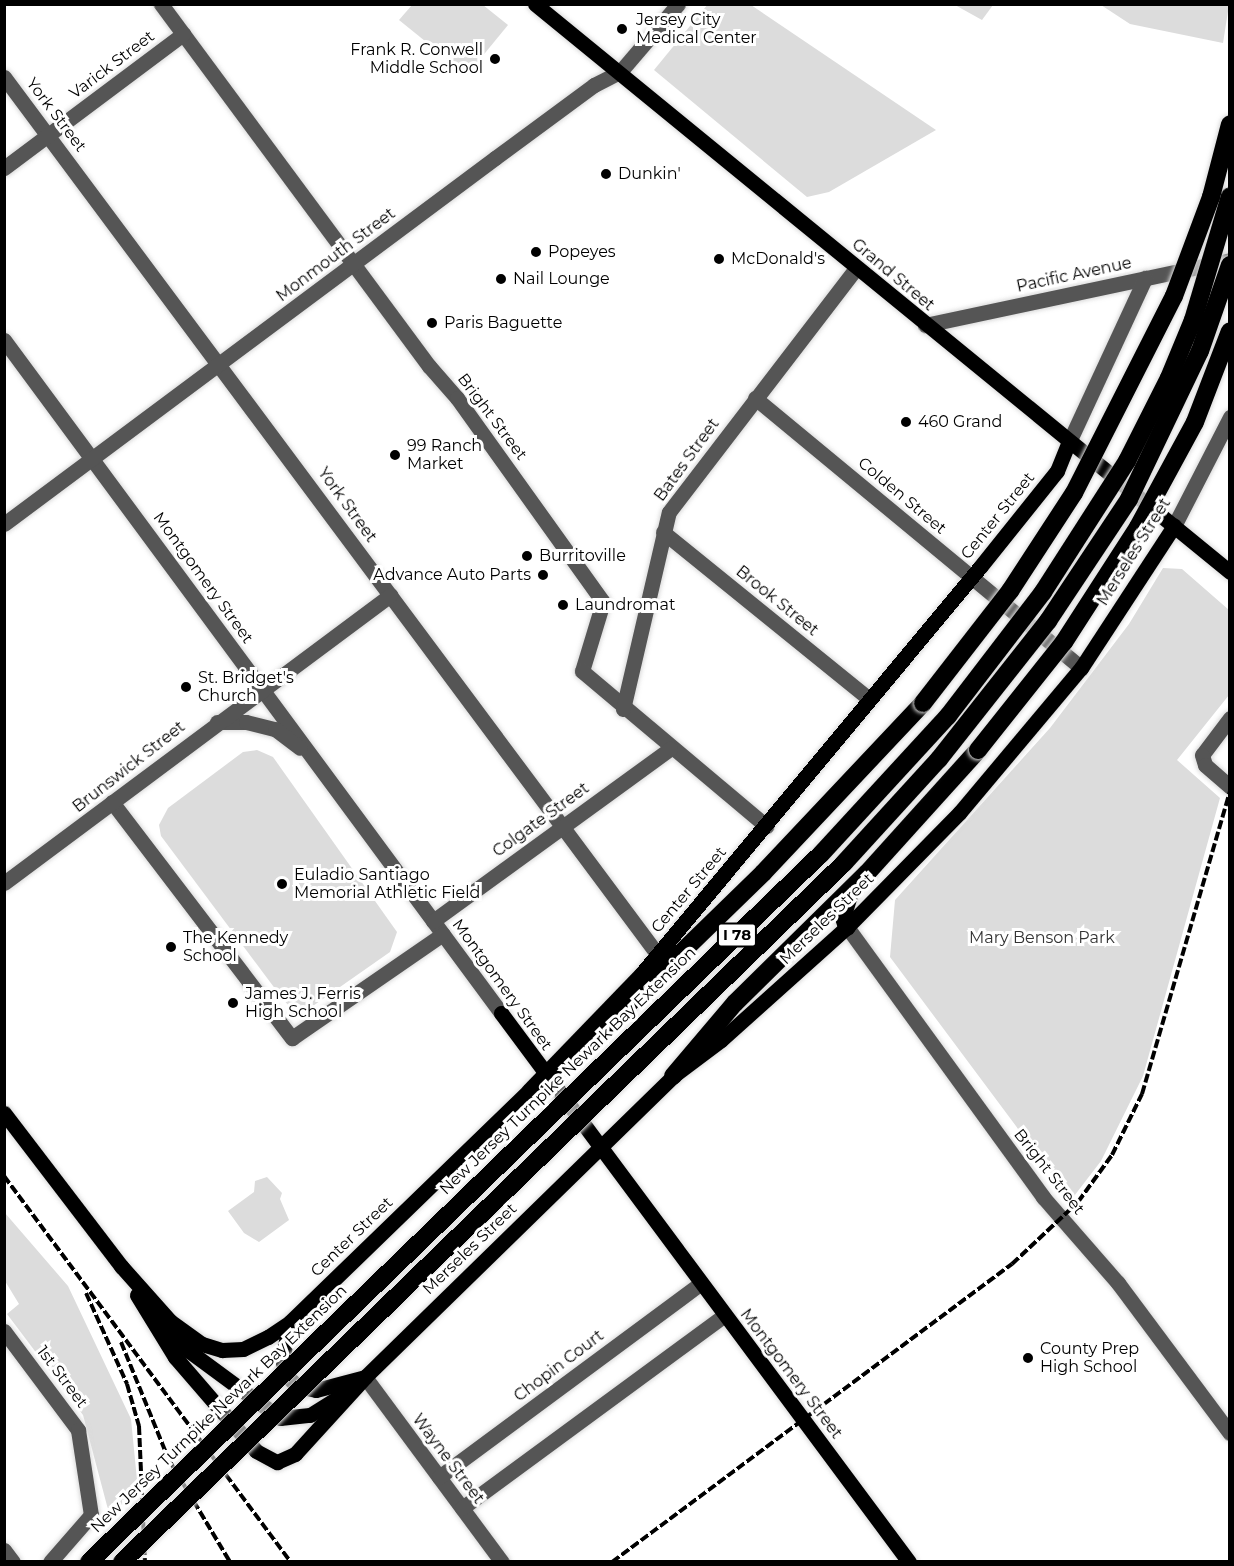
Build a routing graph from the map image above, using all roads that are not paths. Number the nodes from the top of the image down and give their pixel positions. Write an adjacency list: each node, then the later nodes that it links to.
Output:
1 (161, 4): 4 (street, Bright Street)
2 (535, 4): 5 (main road, Grand Street)
3 (678, 4): 5 (street, Monmouth Street)
4 (183, 34): 8 (street, Varick Street); 12 (street, Bright Street)
5 (620, 72): 12 (street, Monmouth Street); 14 (main road, Grand Street)
6 (4, 77): 8 (street, York Street)
7 (1230, 124): 49 (highway, bridge)
8 (48, 136): 9 (street, Varick Street); 19 (street, York Street)
9 (4, 168)
10 (1230, 196): 68 (highway, New Jersey Turnpike Newark Bay Extension / I 78, bridge)
11 (1230, 260): 15 (street, Pacific Avenue)
12 (353, 264): 19 (street, Monmouth Street); 33 (street, Bright Street)
13 (1230, 265): 69 (highway, I 78, bridge)
14 (856, 268): 16 (main road, Grand Street); 20 (street, Bates Street)
15 (1145, 278): 16 (street, Pacific Avenue); 22 (street)
16 (925, 325): 22 (main road, Grand Street)
17 (1230, 331): 43 (highway, bridge)
18 (4, 340): 23 (street, Montgomery Street)
19 (220, 363): 23 (street, Monmouth Street); 29 (street, York Street)
20 (755, 398): 26 (street, Bates Street); 28 (street, Colden Street)
21 (1230, 417): 25 (street, Merseles Street)
22 (1069, 442): 25 (main road, Grand Street); 28 (main road, Center Street)
23 (94, 459): 24 (street, Monmouth Street); 31 (street, Montgomery Street)
24 (4, 524)
25 (1174, 526): 27 (main road, Grand Street); 30 (main road, Merseles Street)
26 (663, 532): 32 (street, Brook Street); 33 (street, Bates Street)
27 (1230, 572)
28 (972, 577): 30 (street, Colden Street); 32 (main road, Center Street)
29 (391, 595): 31 (street, Brunswick Street); 40 (street, York Street)
30 (1082, 668): 45 (main road, Merseles Street)
31 (262, 688): 35 (street, Brunswick Street); 37 (street, Montgomery Street)
32 (869, 699): 41 (main road, Center Street)
33 (623, 710): 36 (street, Bright Street)
34 (1230, 718): 38 (street)
35 (217, 722): 37 (street); 39 (street, Brunswick Street)
36 (670, 749): 40 (street, Colgate Street); 41 (street, Bright Street)
37 (312, 757): 44 (street, Montgomery Street)
38 (1230, 787)
39 (112, 802): 42 (street, Brunswick Street); 46 (street)
40 (564, 826): 44 (street, Colgate Street); 47 (street, York Street)
41 (766, 826): 47 (main road, Center Street)
42 (4, 883)
43 (850, 890): 45 (highway); 50 (highway)
44 (433, 921): 46 (street, Montgomery Street)
45 (847, 927): 50 (main road, Merseles Street); 61 (street, Bright Street)
46 (443, 934): 48 (street, Montgomery Street)
47 (658, 955): 49 (main road, Center Street)
48 (501, 1013): 49 (main road, Montgomery Street)
49 (545, 1075): 52 (main road, Montgomery Street); 57 (main road, Center Street)
50 (673, 1076): 52 (main road, Merseles Street)
51 (4, 1113): 53 (main road)
52 (600, 1148): 54 (main road, Montgomery Street); 59 (main road, Merseles Street)
53 (121, 1266): 55 (main road); 57 (main road, Center Street)
54 (701, 1283): 56 (main road, Montgomery Street); 63 (street, Chopin Court)
55 (136, 1294): 59 (main road); 59 (main road)
56 (724, 1315): 64 (street); 71 (main road, Montgomery Street)
57 (290, 1322): 59 (main road)
58 (4, 1331): 67 (street, 1st Street)
59 (365, 1377): 63 (street, Wayne Street)
60 (1230, 1408): 61 (street)
61 (1217, 1418): 62 (street, Bright Street)
62 (1230, 1433)
63 (439, 1477): 64 (street, Wayne Street)
64 (462, 1508): 70 (street, Wayne Street)
65 (4, 1551): 66 (street)
66 (13, 1562)
67 (50, 1562)
68 (89, 1562)
69 (122, 1562)
70 (502, 1562)
71 (909, 1562)

